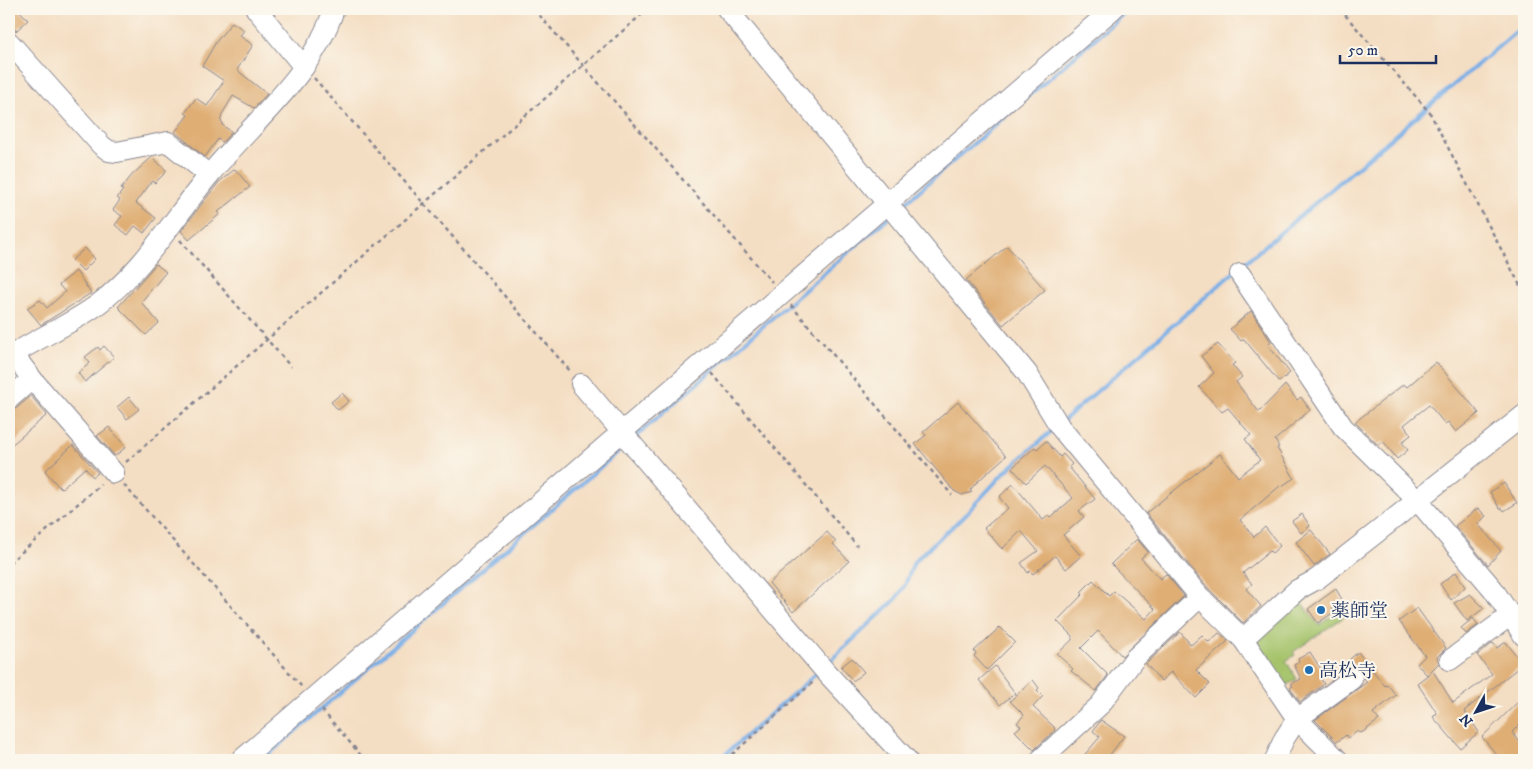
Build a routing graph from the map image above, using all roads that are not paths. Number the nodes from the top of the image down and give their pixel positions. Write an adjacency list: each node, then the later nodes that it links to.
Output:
1 (256, 9): 6 (street)
2 (334, 9): 6 (street)
3 (727, 9): 8 (street)
4 (1113, 9): 8 (street)
5 (9, 42): 7 (street)
6 (304, 67): 7 (street)
7 (210, 175): 10 (street)
8 (888, 202): 15 (street); 18 (street)
9 (1240, 274): 17 (street)
10 (11, 356): 11 (street)
11 (32, 380): 13 (street); 16 (street)
12 (581, 384): 15 (street)
13 (9, 399)
14 (1524, 415): 17 (street)
15 (622, 434): 25 (street); 26 (street)
16 (114, 473)
17 (1417, 500): 19 (street); 21 (street)
18 (1200, 597): 21 (street); 27 (street)
19 (1512, 615): 20 (street); 22 (street)
20 (1524, 636)
21 (1243, 639): 24 (street)
22 (1450, 660)
23 (1352, 679): 24 (street)
24 (1297, 719): 28 (street); 29 (street)
25 (241, 760)
26 (907, 760)
27 (1040, 760)
28 (1275, 760)
29 (1338, 760)

